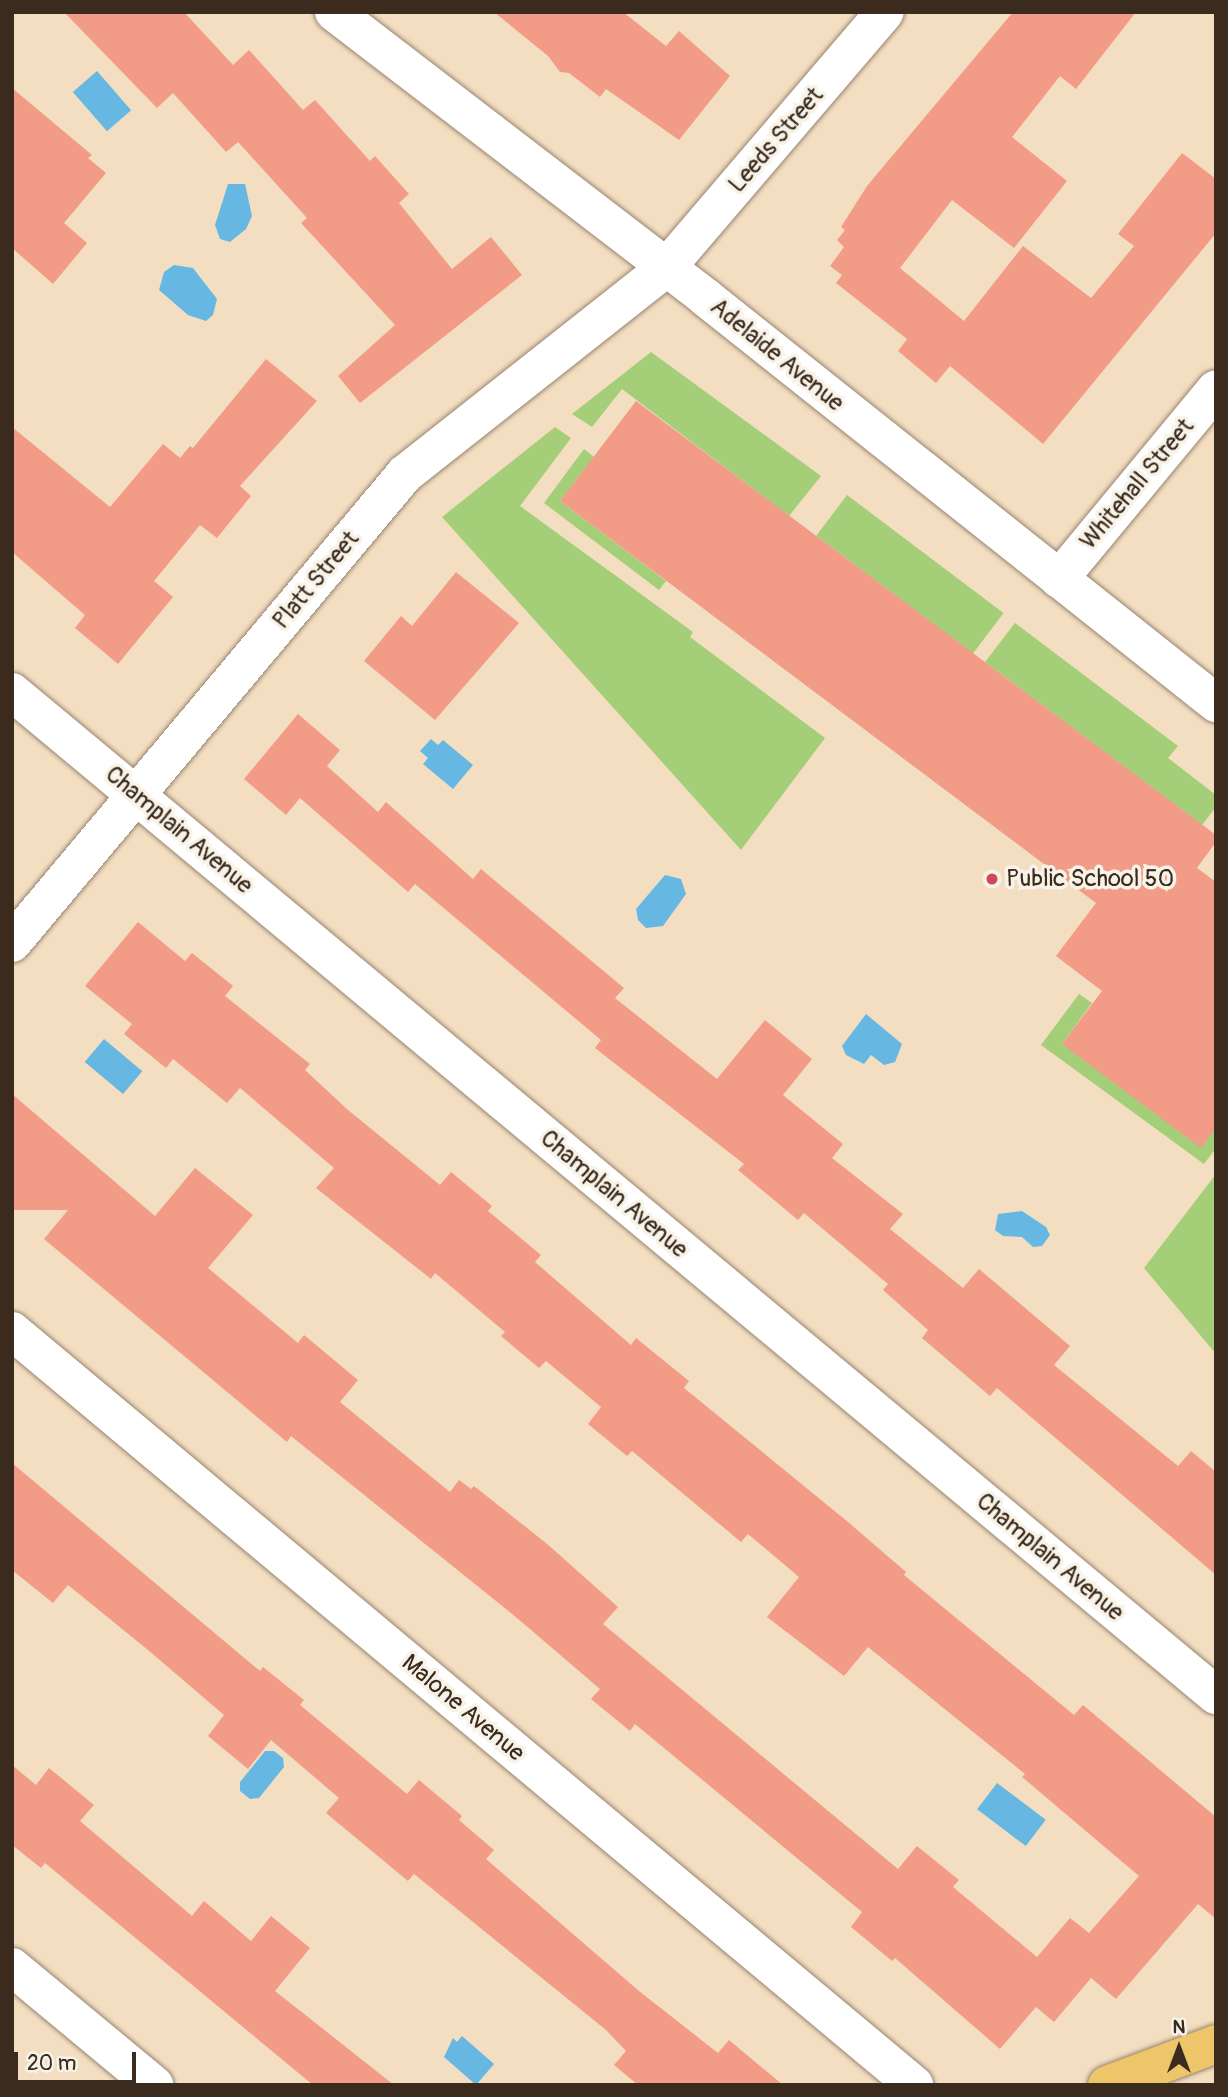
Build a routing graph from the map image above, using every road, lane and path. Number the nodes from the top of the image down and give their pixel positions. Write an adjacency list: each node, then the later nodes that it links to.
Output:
1 (334, 12): 3 (street, Adelaide Avenue)
2 (885, 12): 3 (street, Leeds Street)
3 (667, 267): 5 (street, Adelaide Avenue); 8 (street, Platt Street)
4 (1216, 389): 5 (street, Whitehall Street)
5 (1059, 579): 7 (street, Adelaide Avenue)
6 (12, 692): 8 (street, Champlain Avenue)
7 (1216, 703)
8 (135, 794): 9 (street, Platt Street); 11 (street, Champlain Avenue)
9 (12, 943)
10 (12, 1331): 15 (street, Malone Avenue)
11 (1216, 1695)
12 (12, 1967): 14 (street)
13 (1216, 2044): 16 (main road)
14 (155, 2085)
15 (914, 2085)
16 (1107, 2085)

